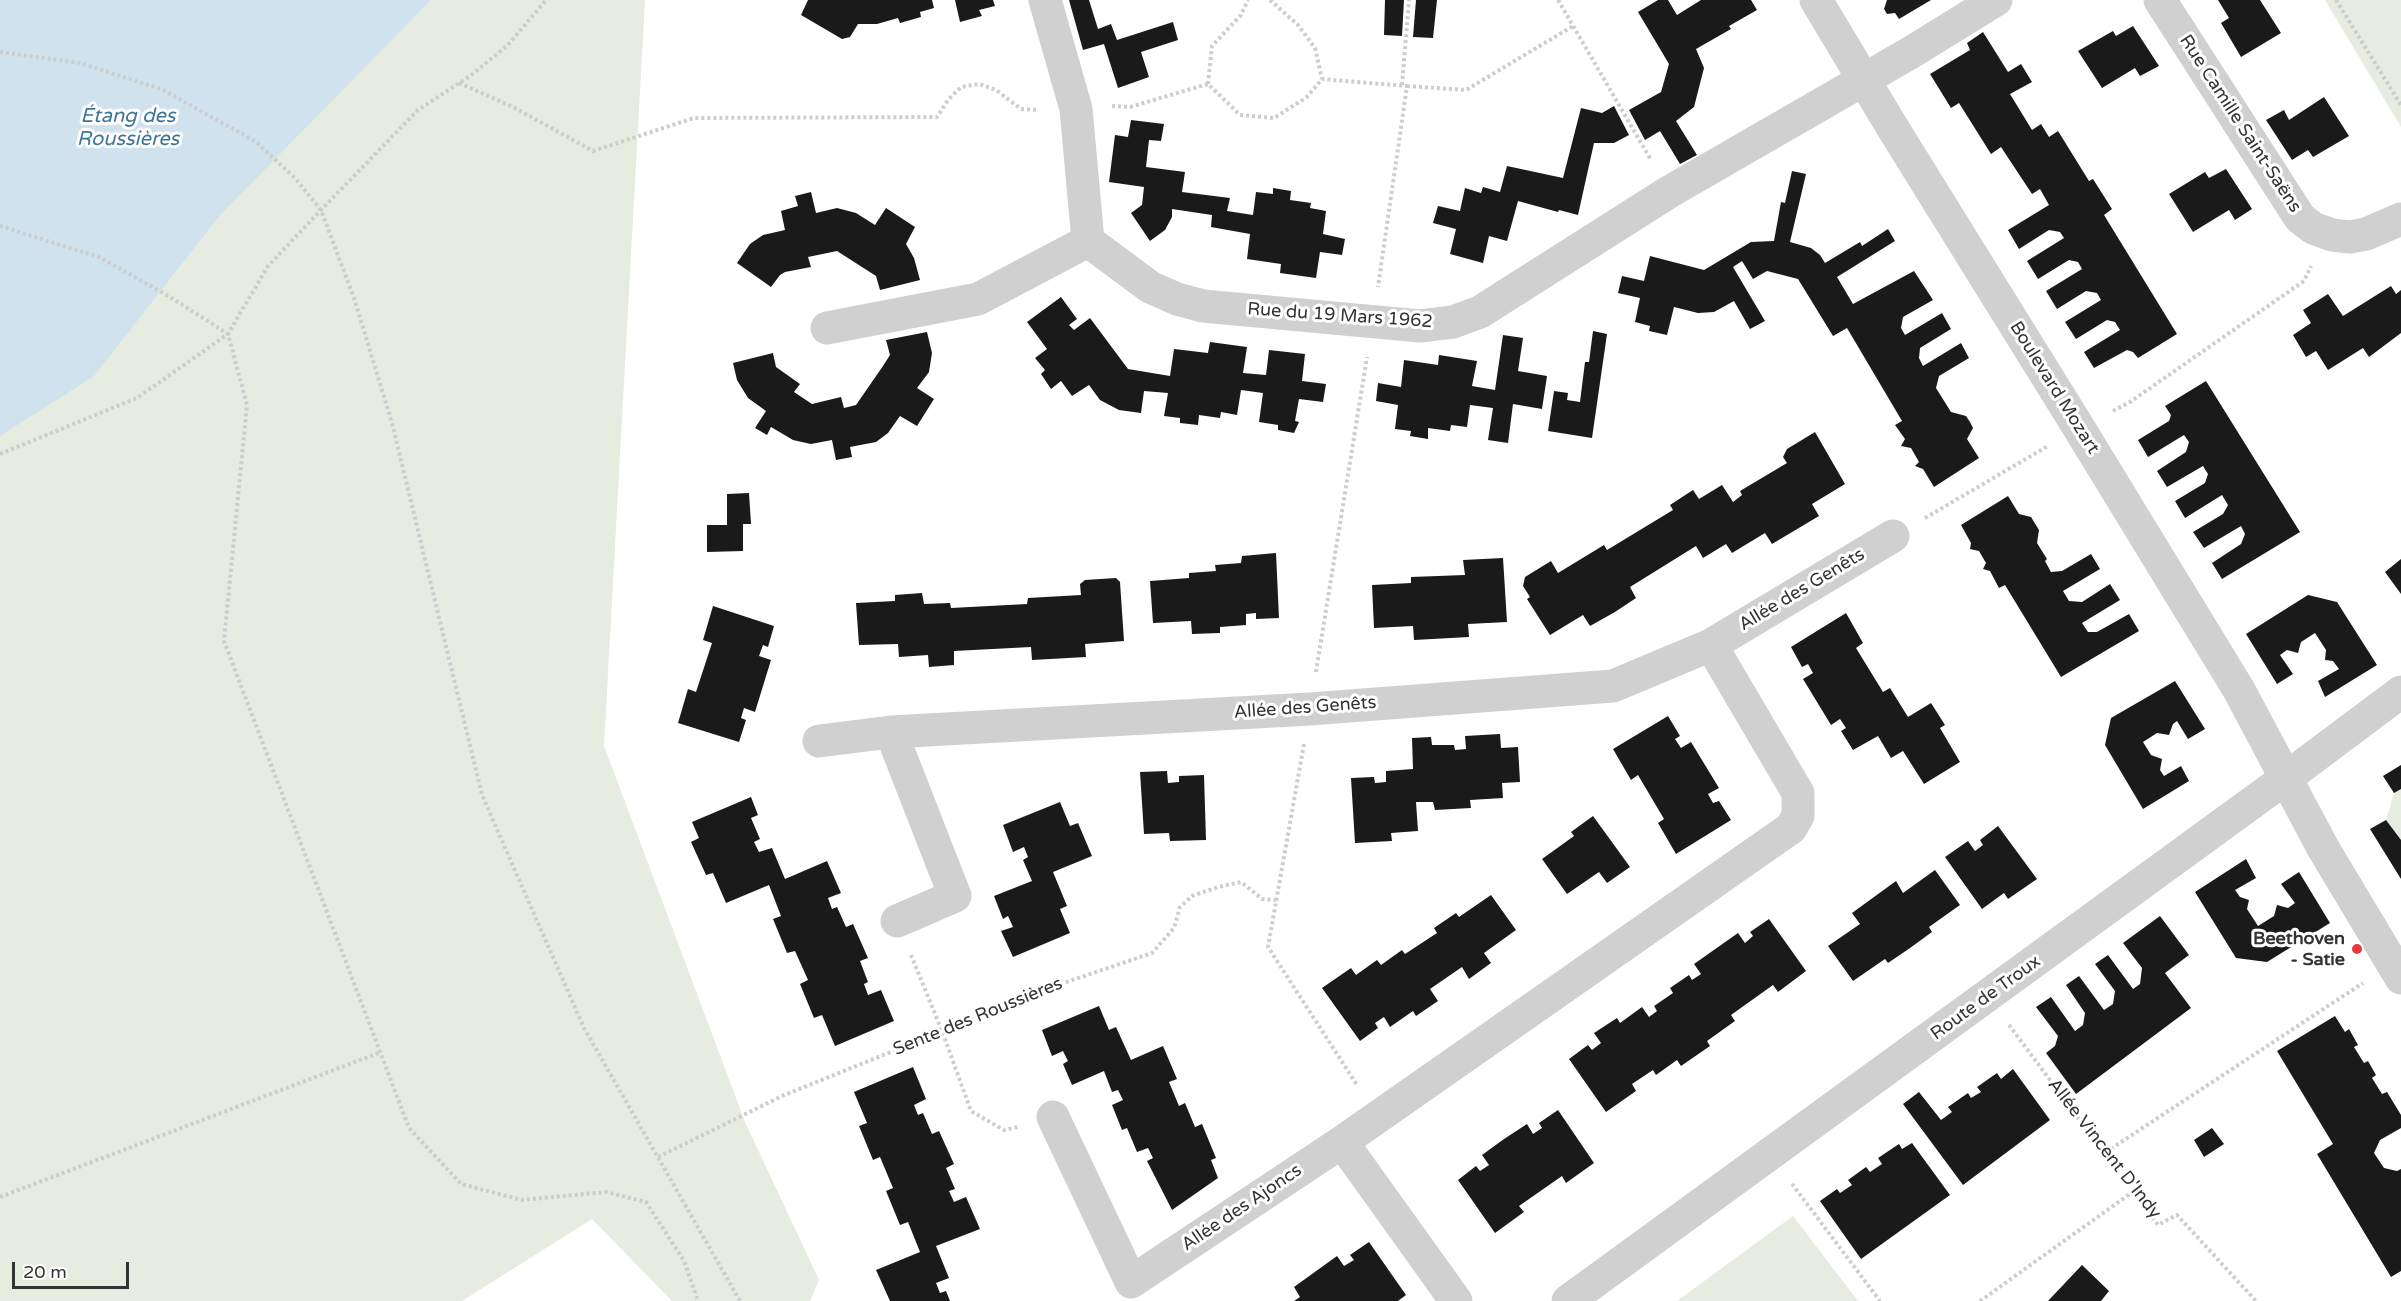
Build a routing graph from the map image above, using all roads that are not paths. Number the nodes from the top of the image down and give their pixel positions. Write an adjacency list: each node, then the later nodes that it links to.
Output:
1 (1045, 0): 7 (street)
2 (1816, 0): 5 (street, Boulevard Mozart)
3 (1996, 0): 5 (street)
4 (2160, 0): 6 (street, Rue Camille Saint-Saëns)
5 (1863, 80): 7 (street, Rue du 19 Mars 1962); 14 (street, Boulevard Mozart)
6 (2401, 219)
7 (1088, 241): 8 (street)
8 (827, 328)
9 (1893, 536): 10 (street, Allée des Genêts)
10 (1711, 645): 12 (street, Allée des Genêts); 18 (street)
11 (2401, 692): 14 (street, Route de Troux)
12 (891, 732): 13 (street, Allée des Genêts); 15 (street)
13 (819, 741)
14 (2286, 778): 16 (street, Boulevard Mozart); 20 (street, Route de Troux)
15 (897, 921)
16 (2401, 978)
17 (1053, 1118): 18 (street, Allée des Ajoncs)
18 (1342, 1142): 19 (street)
19 (1456, 1301)
20 (1568, 1301)

